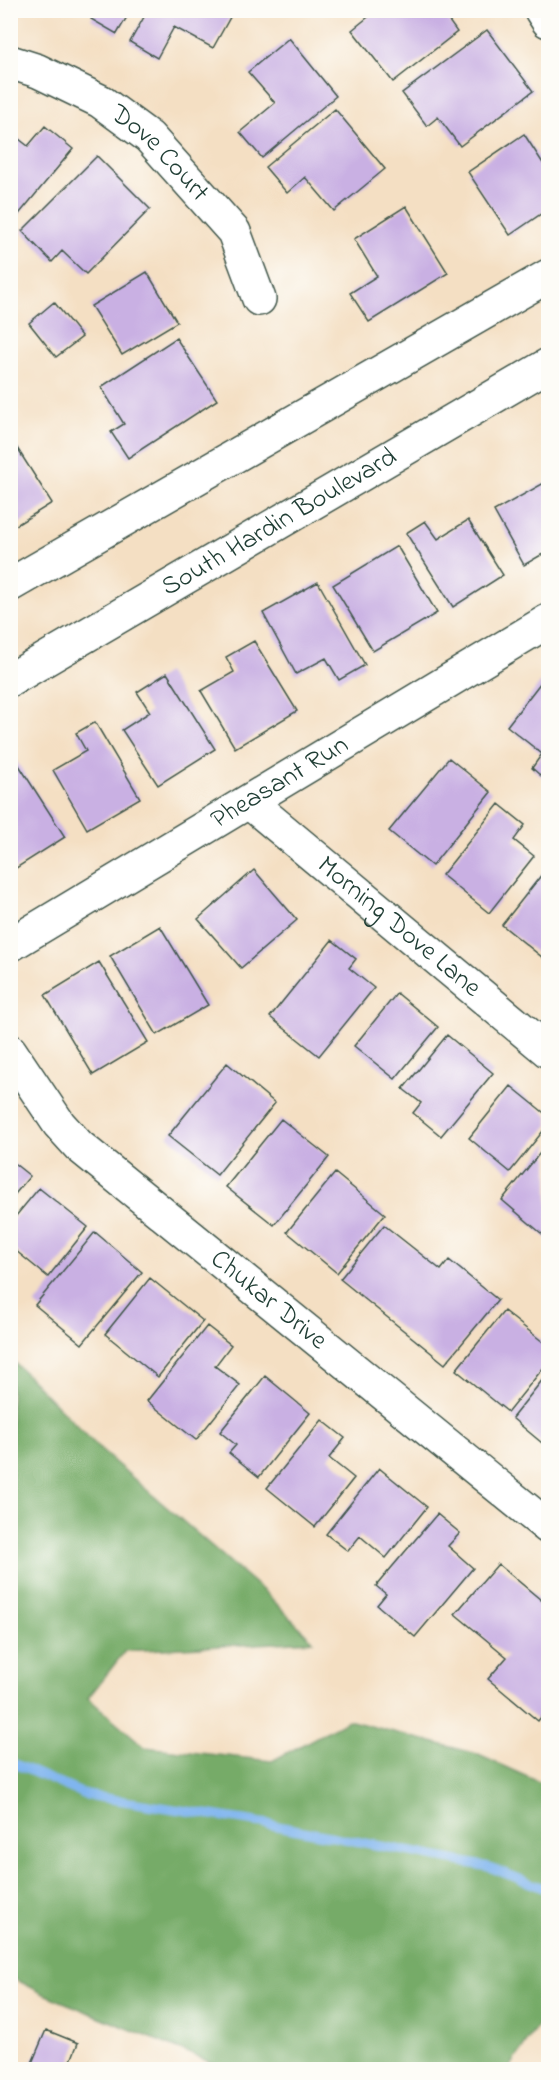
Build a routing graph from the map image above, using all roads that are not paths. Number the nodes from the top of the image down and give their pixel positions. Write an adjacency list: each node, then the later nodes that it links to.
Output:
1 (541, 10): 2 (street)
2 (549, 21)
3 (10, 62): 5 (street, Dove Court)
4 (549, 276): 7 (street)
5 (259, 299)
6 (549, 365): 9 (street, South Hardin Boulevard)
7 (10, 585)
8 (549, 621): 10 (street, Pheasant Run)
9 (10, 680)
10 (249, 802): 11 (street, Pheasant Run); 13 (street, Morning Dove Lane)
11 (10, 945)
12 (10, 1051): 14 (street, Chukar Drive)
13 (549, 1051)
14 (549, 1527)

